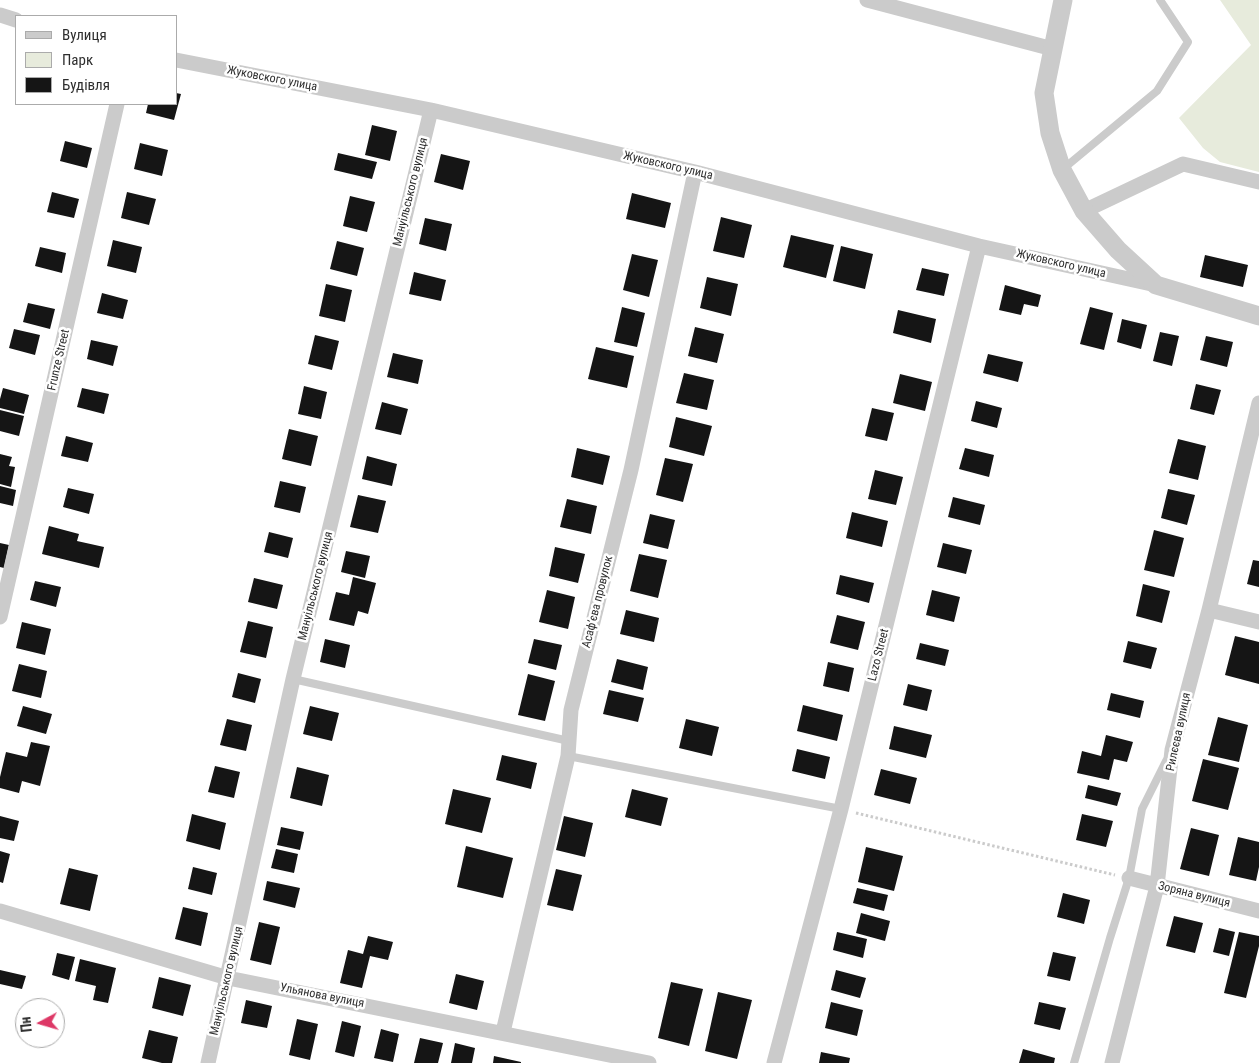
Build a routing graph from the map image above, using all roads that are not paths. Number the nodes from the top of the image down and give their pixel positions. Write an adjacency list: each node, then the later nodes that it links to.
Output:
1 (867, 0): 6 (street)
2 (1063, 0): 6 (street)
3 (1160, 0): 10 (lane)
4 (0, 15): 5 (street)
5 (15, 20)
6 (1053, 49): 10 (street)
7 (178, 60): 9 (street, Жуковского улица)
8 (117, 105): 19 (street, Frunze Street)
9 (431, 110): 11 (street, Жуковского улица); 21 (street, Мануільського вулиця)
10 (1062, 170): 13 (street)
11 (695, 172): 14 (street, Жуковского улица); 22 (street, Асаф’єва провулок)
12 (1259, 182): 13 (street)
13 (1084, 211): 15 (street)
14 (979, 246): 15 (street, Жуковского улица); 24 (street, Lazo Street)
15 (1156, 286): 16 (street)
16 (1259, 316)
17 (1259, 403): 18 (street, Рилєєва вулиця)
18 (1209, 610): 20 (street); 23 (street, Рилєєва вулиця)
19 (0, 617)
20 (1259, 622)
21 (294, 679): 22 (lane); 29 (street, Мануільського вулиця)
22 (568, 748): 24 (lane); 30 (street, Асаф’єва провулок)
23 (1172, 750): 25 (lane); 26 (street, Рилєєва вулиця)
24 (841, 810): 33 (street, Lazo Street)
25 (1129, 878): 26 (street, Зоряна вулиця); 34 (lane)
26 (1157, 886): 28 (street, Зоряна вулиця); 35 (street, Рилєєва вулиця)
27 (0, 911): 29 (street, Ульянова вулиця)
28 (1259, 911)
29 (228, 978): 30 (street, Ульянова вулиця); 31 (street, Мануільського вулиця)
30 (502, 1032): 32 (street, Ульянова вулиця)
31 (208, 1063)
32 (649, 1063)
33 (774, 1063)
34 (1074, 1063)
35 (1112, 1063)

